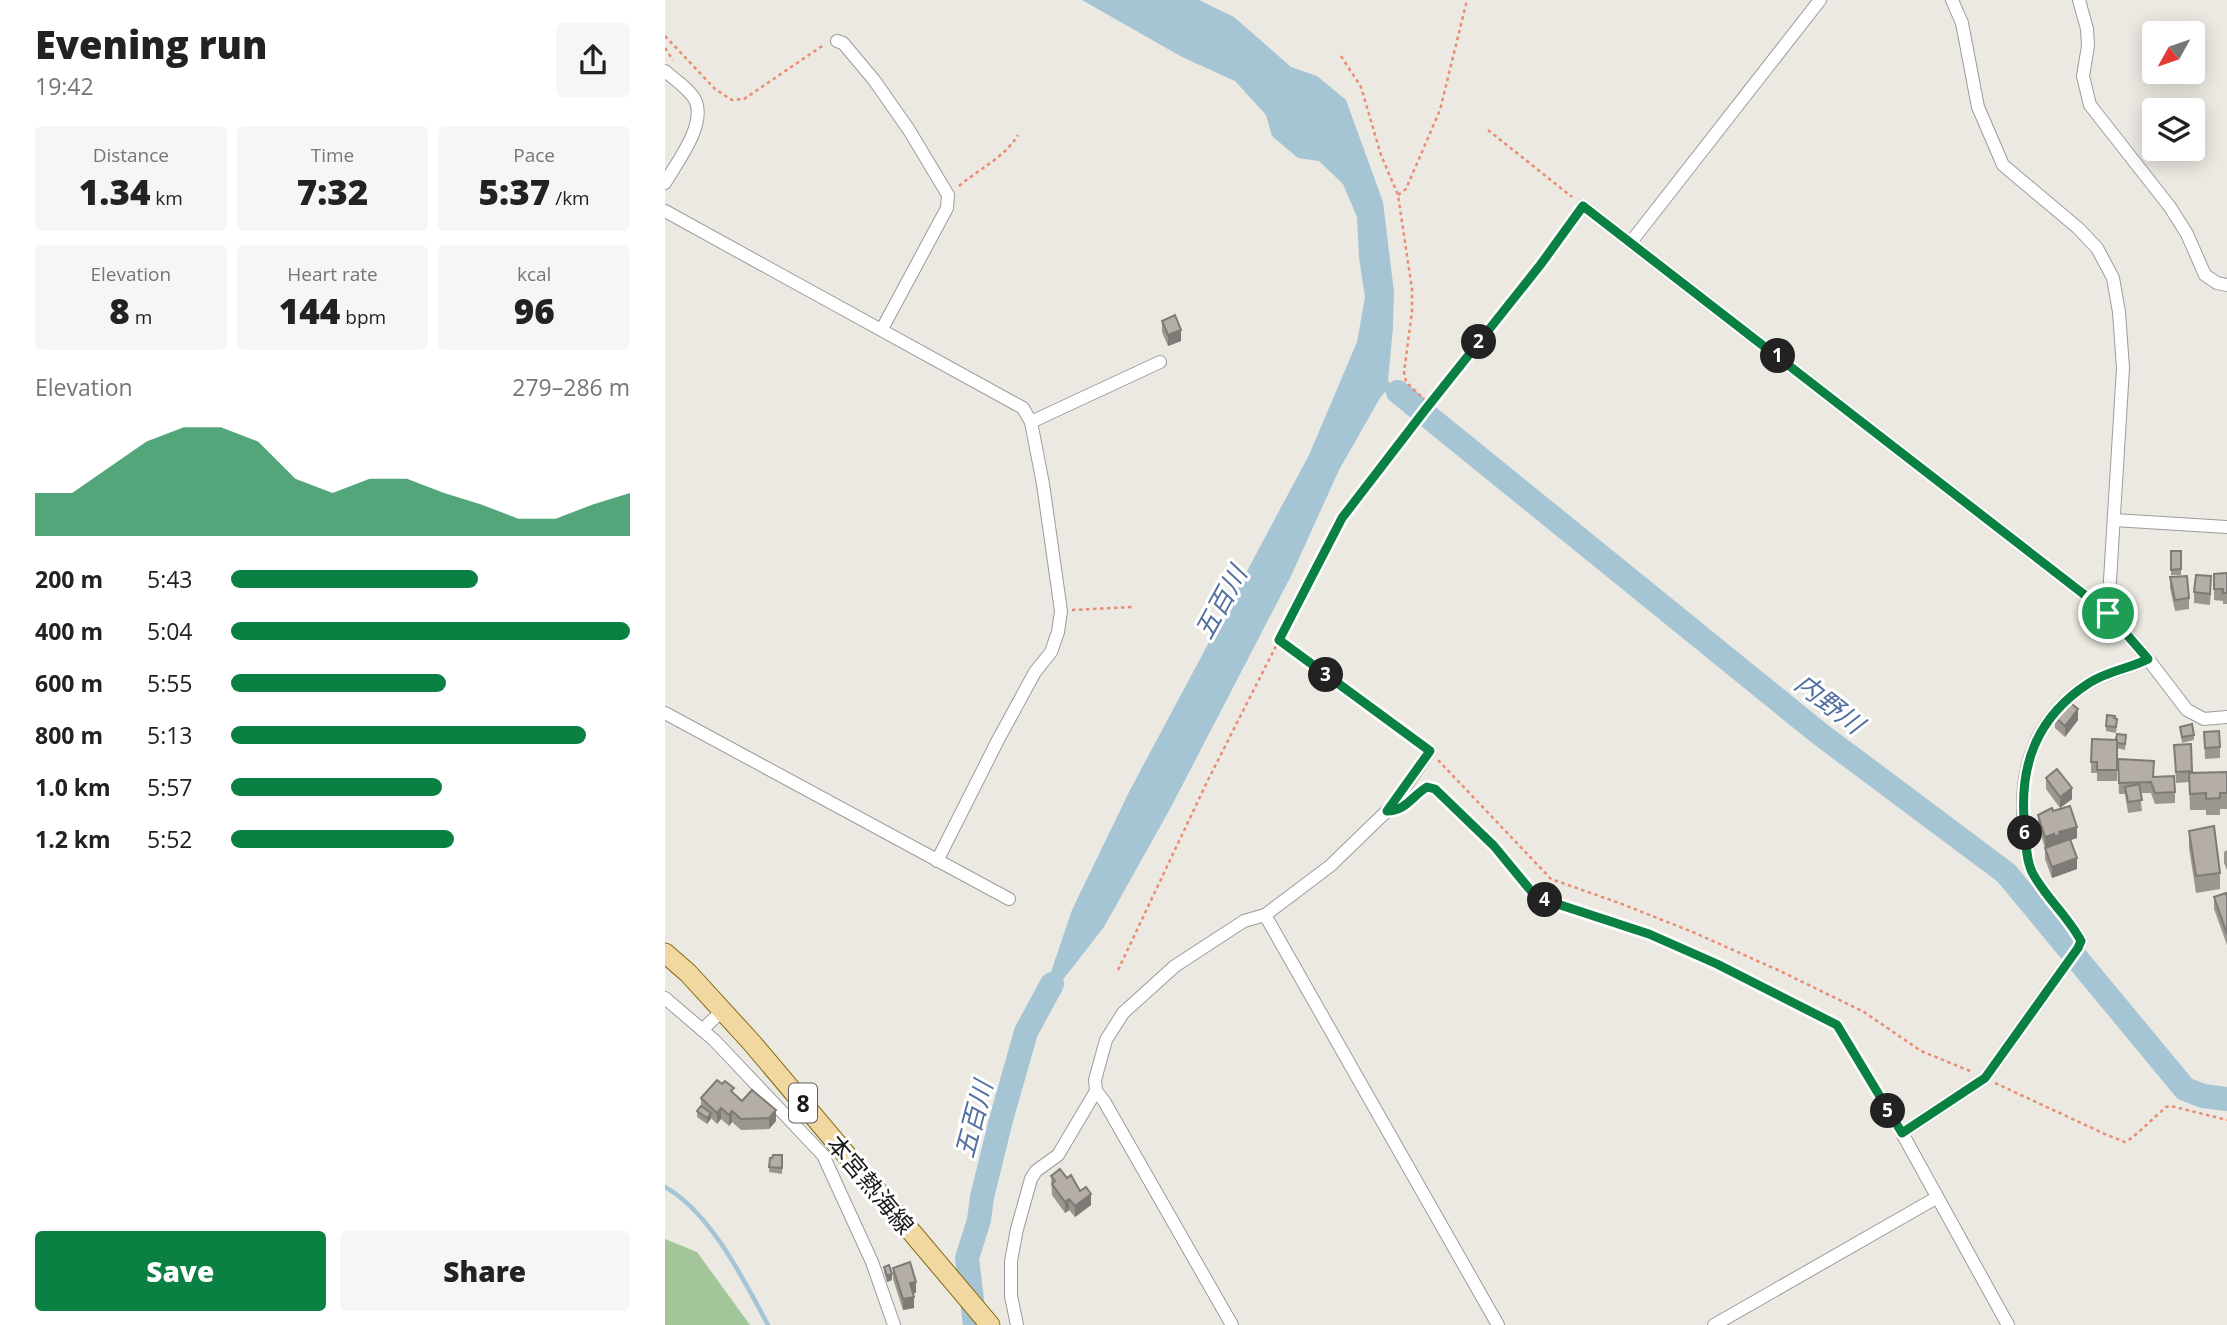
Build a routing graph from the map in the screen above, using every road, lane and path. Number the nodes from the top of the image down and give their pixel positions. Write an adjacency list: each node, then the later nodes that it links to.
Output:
1 (1467, 0): 13 (path)
2 (1820, 0): 16 (street)
3 (1952, 0): 22 (street)
4 (2079, 0): 17 (street)
5 (665, 36): 6 (path)
6 (837, 41): 12 (street)
7 (1341, 56): 13 (path)
8 (665, 71): 11 (street)
9 (1488, 130): 14 (path)
10 (1018, 135): 12 (path)
11 (665, 183)
12 (948, 195): 18 (street)
13 (1398, 195): 20 (path)
14 (1583, 206): 16 (street); 20 (path)
15 (665, 211): 18 (street)
16 (1631, 242): 26 (street)
17 (2227, 285)
18 (882, 329): 21 (street)
19 (1160, 362): 21 (street)
20 (1429, 404): 27 (path)
21 (1031, 422): 25 (street)
22 (2113, 520): 23 (street); 26 (street)
23 (2227, 527)
24 (1132, 607): 25 (path)
25 (1061, 611): 33 (street)
26 (2108, 613): 28 (street)
27 (1279, 640): 31 (path); 37 (path)
28 (2148, 659): 29 (street); 41 (street)
29 (2227, 717)
30 (667, 720): 33 (street)
31 (1430, 751): 35 (street); 41 (path)
32 (1414, 798): 44 (path)
33 (937, 861): 34 (street)
34 (1009, 900)
35 (1265, 915): 42 (street); 50 (street)
36 (665, 953): 39 (main road, 本宮熱海線 / 8)
37 (1118, 970)
38 (665, 998): 40 (street)
39 (723, 1010): 40 (street); 47 (main road, 本宮熱海線 / 8)
40 (702, 1030): 46 (street)
41 (1985, 1078): 43 (path); 44 (street)
42 (1096, 1091): 48 (street); 49 (street)
43 (2227, 1120)
44 (1902, 1133): 45 (street)
45 (1936, 1198): 51 (street); 52 (street)
46 (894, 1325)
47 (990, 1325)
48 (1017, 1325)
49 (1232, 1325)
50 (1498, 1325)
51 (1714, 1325)
52 (2008, 1325)

